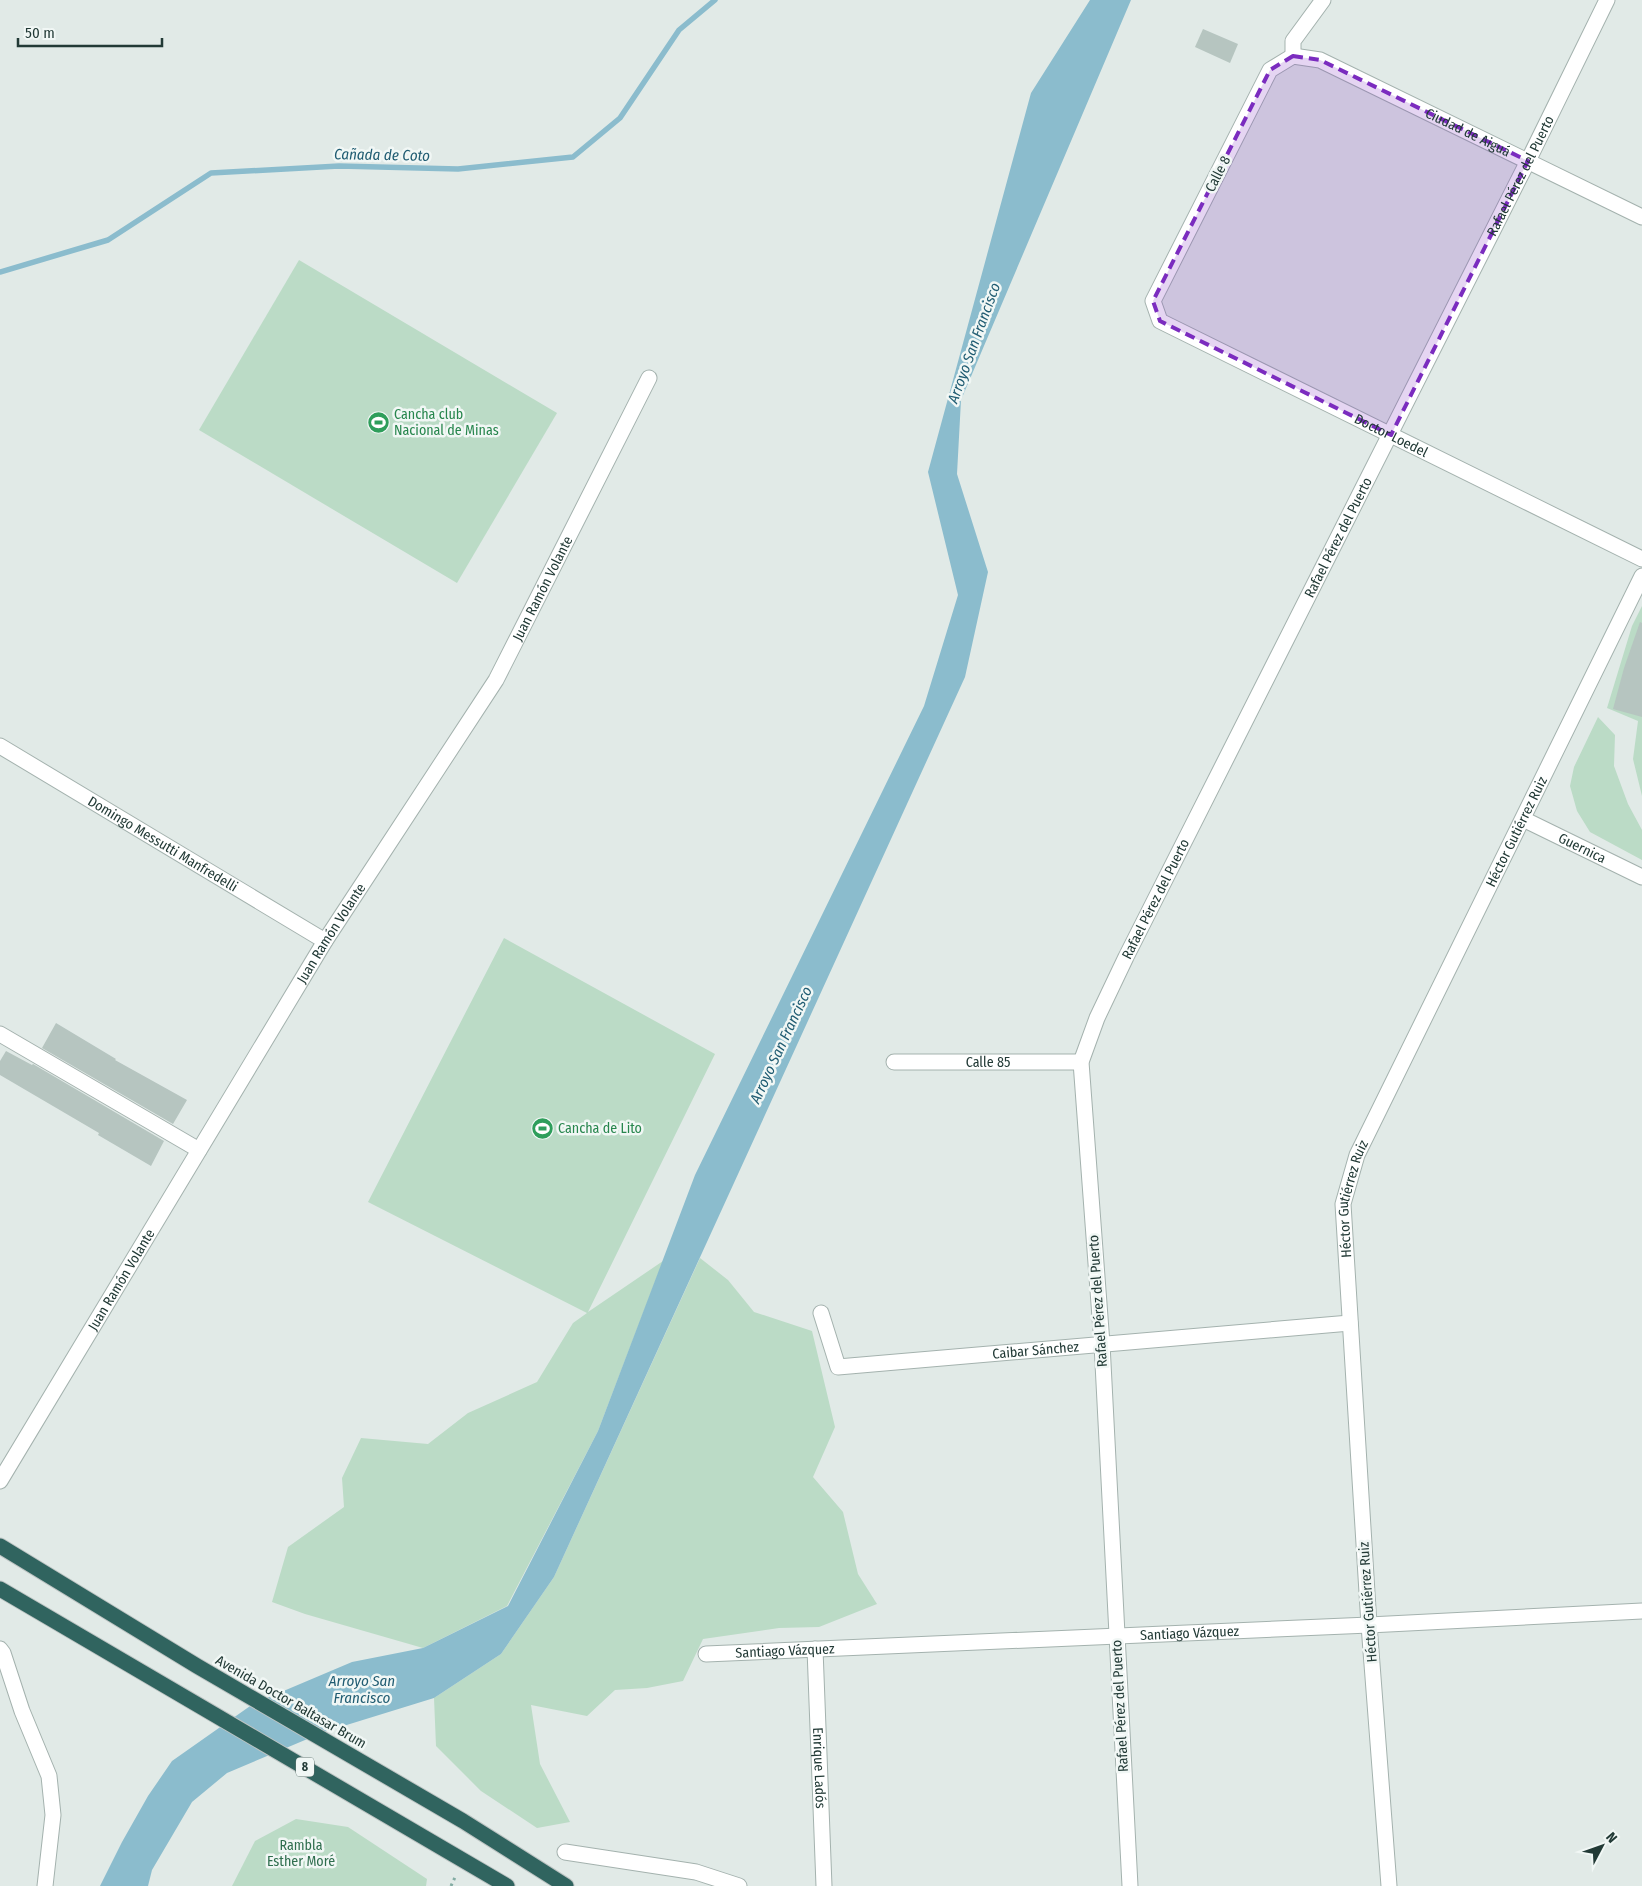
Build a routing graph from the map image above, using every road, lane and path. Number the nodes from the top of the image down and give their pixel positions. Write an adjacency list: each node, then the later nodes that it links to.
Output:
1 (1323, 0): 3 (street)
2 (1607, 0): 4 (street, Rafael Pérez del Puerto)
3 (1293, 56): 4 (street, Ciudad de Aiguá); 6 (street, Calle 8)
4 (1528, 161): 5 (street, Ciudad de Aiguá); 8 (street, Rafael Pérez del Puerto)
5 (1642, 217)
6 (1153, 301): 8 (street, Doctor Loedel)
7 (649, 378): 14 (street, Juan Ramón Volante)
8 (1391, 434): 9 (street, Doctor Loedel); 17 (street, Rafael Pérez del Puerto)
9 (1642, 559)
10 (1642, 576): 12 (street, Héctor Gutiérrez Ruiz)
11 (0, 746): 14 (street, Domingo Messutti Manfredelli)
12 (1523, 819): 13 (street, Guernica); 20 (street, Héctor Gutiérrez Ruiz)
13 (1642, 876)
14 (325, 941): 18 (street, Juan Ramón Volante)
15 (0, 1034): 18 (street)
16 (894, 1062): 17 (street, Calle 85)
17 (1081, 1062): 21 (street, Rafael Pérez del Puerto)
18 (199, 1150): 22 (street, Juan Ramón Volante)
19 (821, 1313): 21 (street, Caibar Sánchez)
20 (1350, 1323): 21 (street, Caibar Sánchez); 26 (street, Héctor Gutiérrez Ruiz)
21 (1102, 1344): 27 (street, Rafael Pérez del Puerto)
22 (0, 1481)
23 (0, 1546): 34 (highway, Avenida Doctor Baltasar Brum / 8)
24 (0, 1589): 33 (highway, 8)
25 (1642, 1611): 26 (street, Santiago Vázquez)
26 (1369, 1625): 27 (street, Santiago Vázquez); 38 (street, Héctor Gutiérrez Ruiz)
27 (1117, 1636): 29 (street, Santiago Vázquez); 37 (street, Rafael Pérez del Puerto)
28 (0, 1649): 32 (street)
29 (815, 1649): 30 (street, Santiago Vázquez); 36 (street, Enrique Ladós)
30 (706, 1654)
31 (565, 1852): 35 (street)
32 (45, 1886)
33 (508, 1886)
34 (566, 1886)
35 (739, 1886)
36 (824, 1886)
37 (1130, 1886)
38 (1389, 1886)

